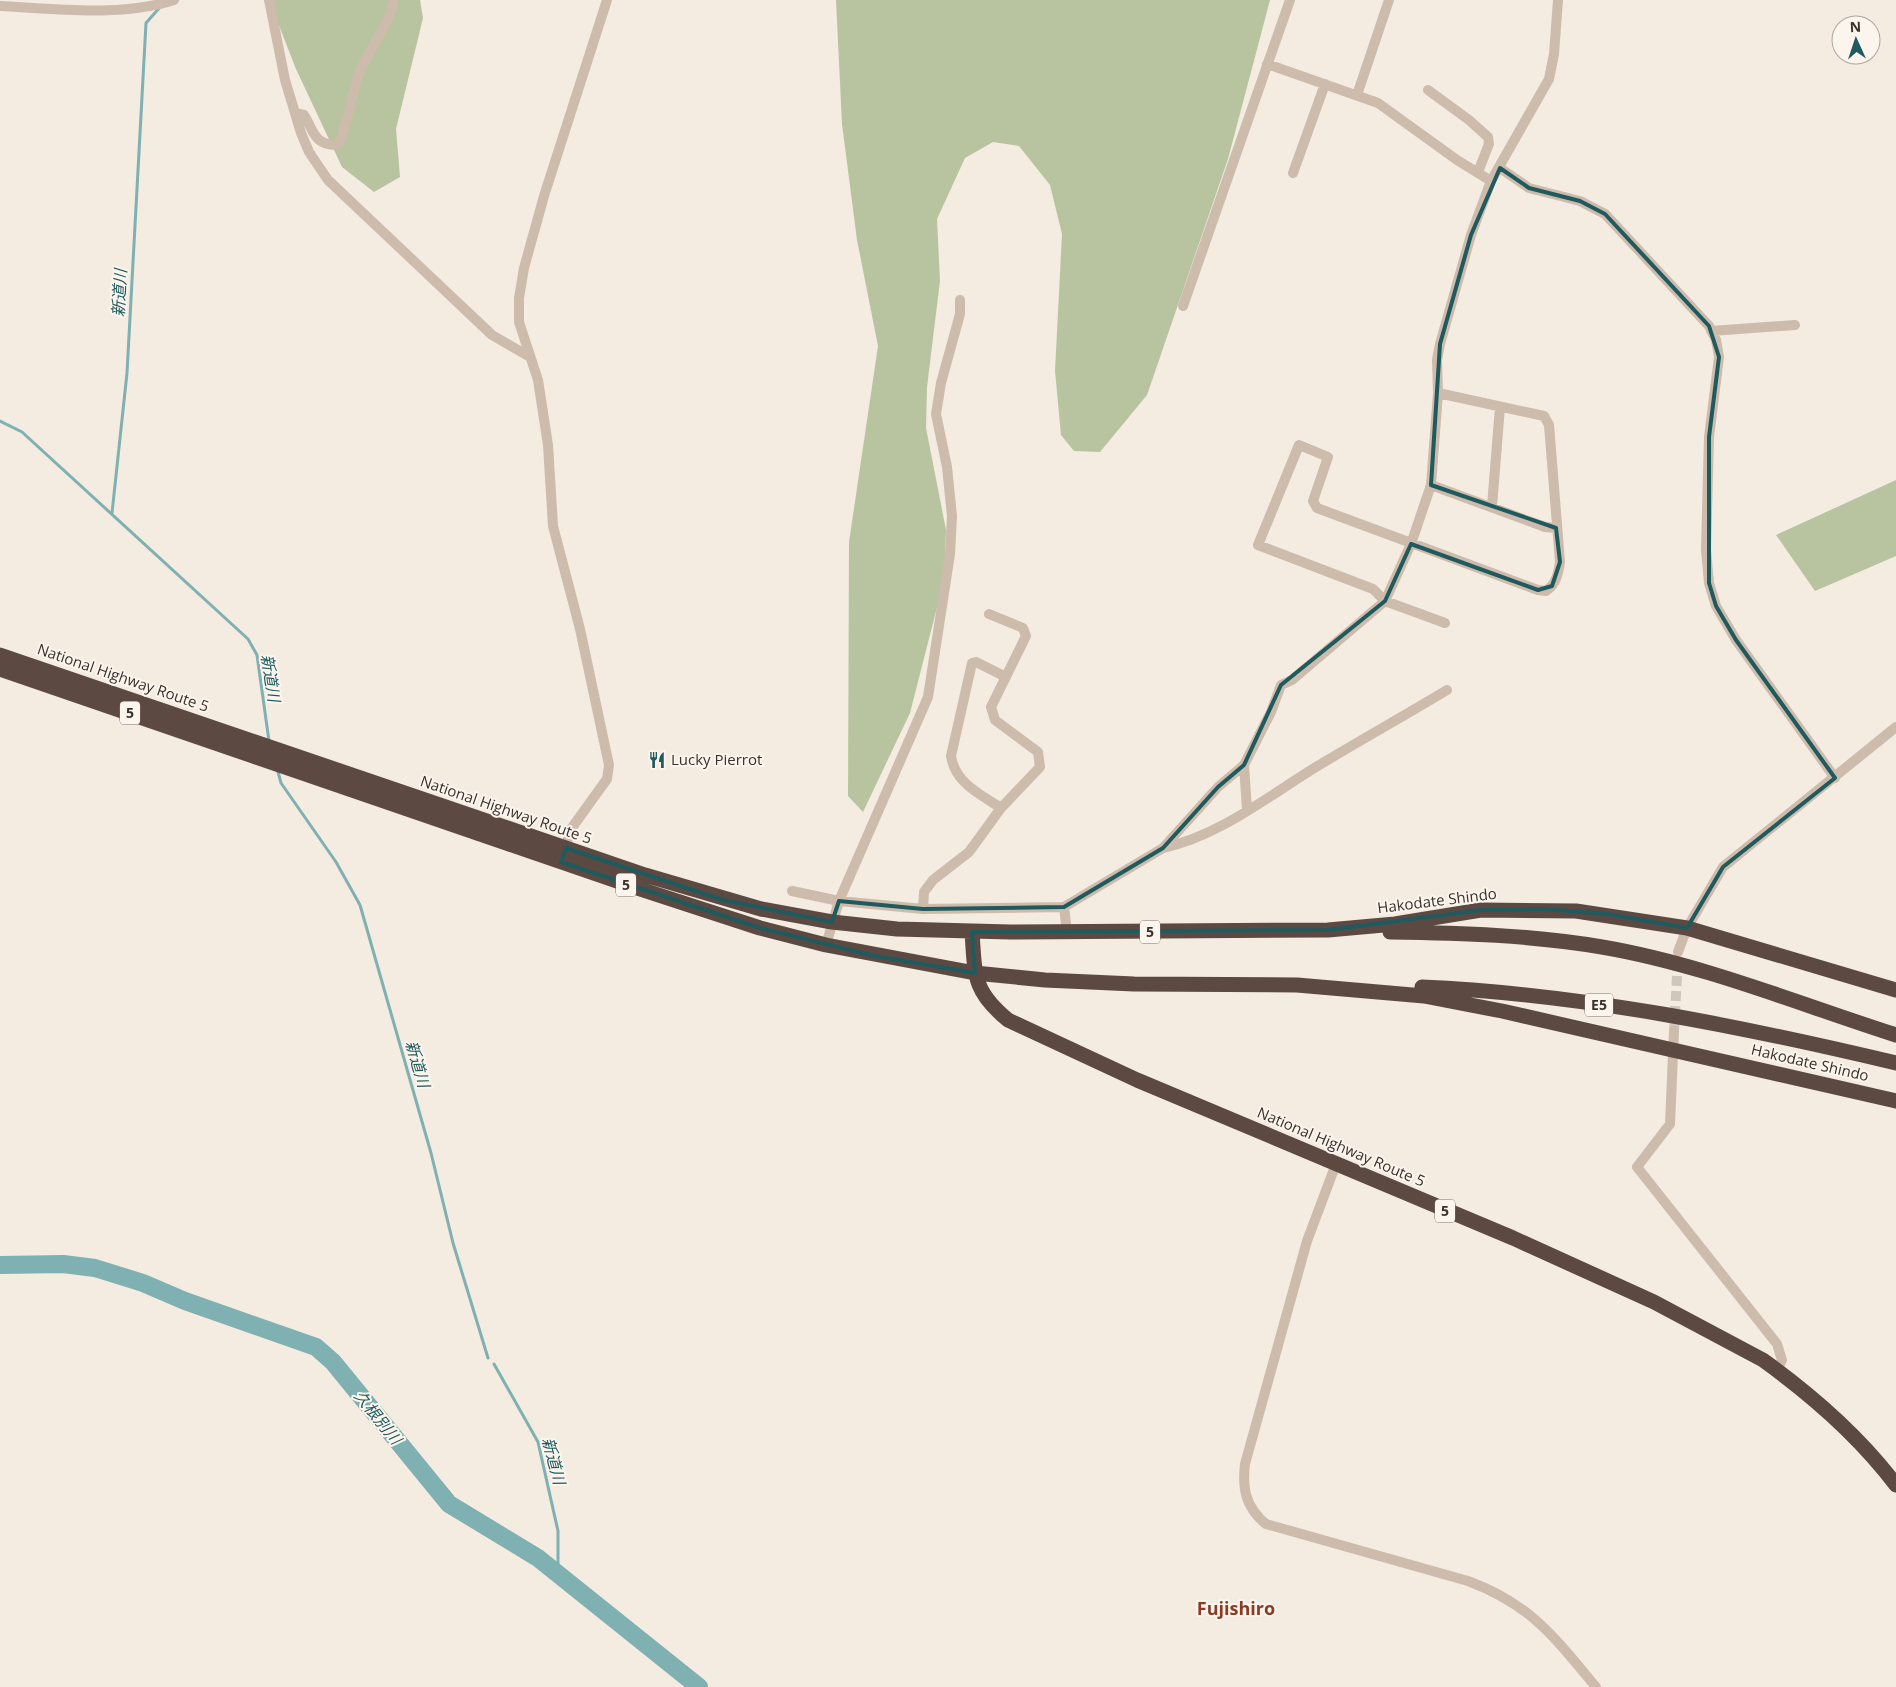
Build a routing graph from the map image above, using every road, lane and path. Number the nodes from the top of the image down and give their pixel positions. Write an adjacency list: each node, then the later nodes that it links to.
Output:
1 (174, 0): 8 (street)
2 (269, 0): 13 (street)
3 (394, 0): 13 (street)
4 (607, 0): 22 (street)
5 (1290, 0): 9 (street)
6 (1389, 0): 12 (street)
7 (1558, 0): 14 (street)
8 (0, 6)
9 (1267, 64): 10 (street); 19 (street)
10 (1324, 84): 12 (street); 16 (street)
11 (1428, 90): 15 (street)
12 (1357, 95): 15 (street)
13 (295, 113): 22 (street)
14 (1500, 168): 17 (street); 21 (street)
15 (1478, 172): 17 (street)
16 (1293, 173)
17 (1491, 181): 23 (street)
18 (960, 300): 45 (street)
19 (1183, 306)
20 (1795, 325): 21 (street)
21 (1712, 331): 39 (street)
22 (530, 357): 43 (street)
23 (1438, 393): 24 (street); 25 (street)
24 (1500, 406): 26 (street); 27 (street)
25 (1431, 485): 26 (street); 28 (street)
26 (1492, 506): 27 (street)
27 (1556, 528): 28 (street)
28 (1411, 544): 29 (street); 29 (street)
29 (1385, 601): 31 (street); 38 (street)
30 (989, 614): 34 (street)
31 (1446, 623)
32 (0, 655): 37 (highway, National Highway Route 5 / 5)
33 (0, 669): 37 (highway, National Highway Route 5 / 5)
34 (1006, 677): 40 (street); 40 (street)
35 (1447, 690): 41 (street)
36 (1896, 727): 39 (street)
37 (258, 750): 43 (highway, National Highway Route 5 / 5); 43 (highway, National Highway Route 5 / 5)
38 (1244, 765): 41 (street); 42 (street)
39 (1835, 778): 49 (street)
40 (1001, 808): 47 (street)
41 (1247, 810): 42 (street)
42 (1163, 848): 46 (street)
43 (563, 855): 48 (highway, National Highway Route 5 / 5); 53 (highway, National Highway Route 5 / 5)
44 (792, 891): 45 (street)
45 (839, 901): 47 (street); 48 (street)
46 (1064, 907): 47 (street); 52 (street)
47 (923, 909)
48 (832, 922): 51 (highway, National Highway Route 5 / 5); 53 (street)
49 (1687, 928): 50 (highway, Hakodate Shindo / 5); 54 (street); 57 (highway, Hakodate Shindo / 5)
50 (1328, 930): 52 (highway, Hakodate Shindo / 5); 59 (highway)
51 (972, 932): 52 (highway, Hakodate Shindo / 5); 55 (highway, National Highway Route 5 / 5)
52 (1067, 932)
53 (826, 945): 55 (highway, National Highway Route 5 / 5)
54 (1678, 952)
55 (975, 973): 56 (highway, Hakodate Shindo / 5); 63 (highway, National Highway Route 5 / 5)
56 (1297, 985): 60 (highway, Hakodate Shindo / 5); 61 (highway, E5)
57 (1896, 990)
58 (1674, 1031): 60 (street)
59 (1896, 1035)
60 (1673, 1050): 62 (highway, Hakodate Shindo / 5); 64 (street)
61 (1896, 1063)
62 (1896, 1101)
63 (1336, 1164): 64 (highway, National Highway Route 5 / 5); 66 (street)
64 (1777, 1370): 65 (highway, National Highway Route 5 / 5)
65 (1893, 1475)
66 (1596, 1687)

